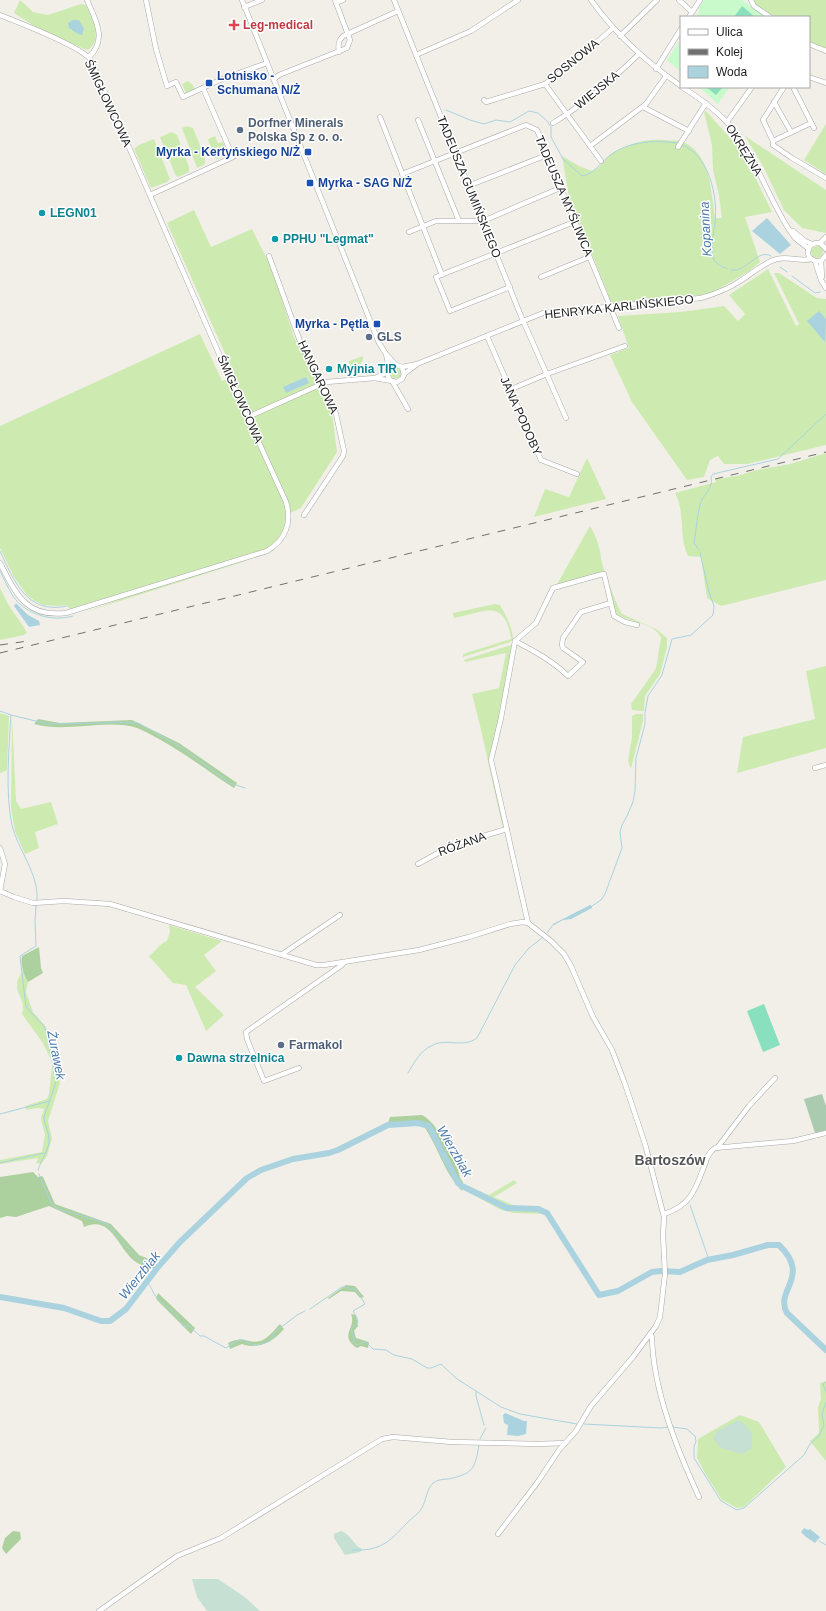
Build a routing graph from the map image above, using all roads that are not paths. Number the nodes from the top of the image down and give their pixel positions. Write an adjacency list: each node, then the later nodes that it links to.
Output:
1 (87, 0): 29 (street)
2 (146, 0): 38 (street)
3 (242, 0): 14 (street)
4 (262, 0): 14 (street)
5 (343, 0): 13 (street)
6 (394, 0): 15 (street, TADEUSZA GUMIŃSKIEGO)
7 (518, 0): 28 (street)
8 (592, 0): 20 (street, OKRĘŻNA)
9 (657, 0): 23 (street)
10 (679, 0): 16 (street)
11 (700, 0): 16 (street)
12 (751, 0): 19 (street)
13 (335, 1): 22 (street)
14 (244, 7): 30 (street)
15 (398, 11): 22 (street); 28 (street, TADEUSZA GUMIŃSKIEGO)
16 (692, 12): 18 (street)
17 (0, 14): 29 (street, ŚMIGŁOWCOWA)
18 (690, 16)
19 (769, 16)
20 (612, 28): 23 (street, OKRĘŻNA); 36 (street, SOSNOWA)
21 (680, 31): 31 (street)
22 (348, 33): 26 (street); 26 (street)
23 (620, 36): 27 (street, OKRĘŻNA)
24 (811, 45): 25 (street)
25 (826, 51)
26 (339, 52): 34 (street)
27 (639, 54): 31 (street, OKRĘŻNA); 47 (street, WIEJSKA)
28 (416, 55): 59 (street, TADEUSZA GUMIŃSKIEGO)
29 (89, 57): 67 (street, ŚMIGŁOWCOWA)
30 (267, 63): 34 (street); 38 (street)
31 (656, 69): 32 (street, OKRĘŻNA)
32 (666, 76): 37 (street, OKRĘŻNA); 46 (street)
33 (810, 77): 35 (street)
34 (274, 79): 90 (street)
35 (826, 83)
36 (545, 84): 43 (street, SOSNOWA); 47 (street)
37 (680, 86)
38 (203, 88): 67 (street)
39 (684, 88): 45 (street, OKRĘŻNA)
40 (751, 88): 51 (street)
41 (783, 88): 44 (street)
42 (794, 88): 52 (street)
43 (484, 100)
44 (774, 102): 55 (street); 56 (street)
45 (706, 103): 51 (street, OKRĘŻNA); 54 (street)
46 (643, 107): 54 (street); 57 (street)
47 (567, 114): 50 (street, WIEJSKA); 57 (street)
48 (380, 117): 63 (street)
49 (418, 120): 61 (street)
50 (553, 122)
51 (727, 122): 74 (street, OKRĘŻNA)
52 (811, 122): 53 (street); 55 (street)
53 (814, 128)
54 (689, 131): 58 (street)
55 (791, 132): 56 (street)
56 (773, 141): 64 (street)
57 (590, 146): 62 (street)
58 (678, 147)
59 (454, 152): 60 (street, TADEUSZA MYŚLIWCA); 61 (street, TADEUSZA MYŚLIWCA); 65 (street, TADEUSZA GUMIŃSKIEGO)
60 (547, 155): 65 (street); 66 (street, TADEUSZA MYŚLIWCA)
61 (434, 160): 63 (street, TADEUSZA MYŚLIWCA); 69 (street)
62 (601, 161)
63 (402, 174): 71 (street)
64 (826, 178)
65 (468, 186): 68 (street, TADEUSZA GUMIŃSKIEGO)
66 (560, 188): 68 (street); 70 (street, TADEUSZA MYŚLIWCA)
67 (150, 195): 104 (street, ŚMIGŁOWCOWA)
68 (483, 221): 69 (street); 76 (street, TADEUSZA GUMIŃSKIEGO)
69 (459, 222): 71 (street)
70 (574, 222): 76 (street); 78 (street, TADEUSZA MYŚLIWCA)
71 (423, 226): 72 (street); 81 (street)
72 (409, 232)
73 (826, 237): 75 (street)
74 (810, 246): 75 (street); 80 (street)
75 (824, 246)
76 (496, 253): 81 (street); 83 (street, TADEUSZA GUMIŃSKIEGO)
77 (269, 256): 100 (street, HANGAROWA)
78 (589, 257): 82 (street); 85 (street, TADEUSZA MYŚLIWCA)
79 (826, 257): 80 (street)
80 (814, 259): 84 (street); 85 (street, HENRYKA KARLIŃSKIEGO)
81 (442, 275): 83 (street)
82 (541, 277)
83 (510, 287): 86 (street, TADEUSZA GUMIŃSKIEGO)
84 (826, 287)
85 (610, 307): 86 (street, HENRYKA KARLIŃSKIEGO); 87 (street, TADEUSZA MYŚLIWCA)
86 (524, 321): 88 (street, HENRYKA KARLIŃSKIEGO); 96 (street, TADEUSZA GUMIŃSKIEGO)
87 (619, 328)
88 (487, 336): 91 (street, HENRYKA KARLIŃSKIEGO); 101 (street, JANA PODOBY)
89 (625, 346): 96 (street)
90 (386, 354): 92 (street); 94 (street)
91 (417, 364): 93 (street, HENRYKA KARLIŃSKIEGO); 95 (street, HENRYKA KARLIŃSKIEGO)
92 (396, 365): 93 (street); 94 (street)
93 (402, 367): 95 (street)
94 (388, 370): 97 (street); 98 (street)
95 (404, 374): 99 (street)
96 (547, 374): 101 (street); 105 (street, TADEUSZA GUMIŃSKIEGO)
97 (374, 378): 98 (street); 100 (street)
98 (391, 381): 99 (street); 102 (street)
99 (400, 381): 102 (street)
100 (321, 384): 104 (street); 107 (street, HANGAROWA)
101 (510, 390): 106 (street, JANA PODOBY)
102 (400, 394): 103 (street)
103 (408, 409)
104 (248, 417): 108 (street, ŚMIGŁOWCOWA)
105 (566, 418)
106 (577, 474)
107 (304, 515)
108 (0, 563)
109 (611, 603): 110 (street); 111 (street); 111 (street)
110 (637, 624)
111 (515, 641): 114 (street)
112 (826, 765): 113 (street)
113 (815, 768)
114 (507, 829): 116 (street, RÓŻANA); 119 (street)
115 (0, 848): 117 (street)
116 (418, 864)
117 (0, 891): 120 (street)
118 (340, 915): 120 (street)
119 (528, 923): 121 (street); 126 (street)
120 (281, 954): 121 (street)
121 (344, 962): 122 (street)
122 (299, 1068)
123 (775, 1078): 125 (street)
124 (826, 1133): 125 (street)
125 (718, 1148): 126 (street)
126 (664, 1214): 127 (street)
127 (650, 1334): 128 (street); 129 (street)
128 (565, 1443): 130 (street); 131 (street)
129 (699, 1497)
130 (498, 1534)
131 (99, 1611)

